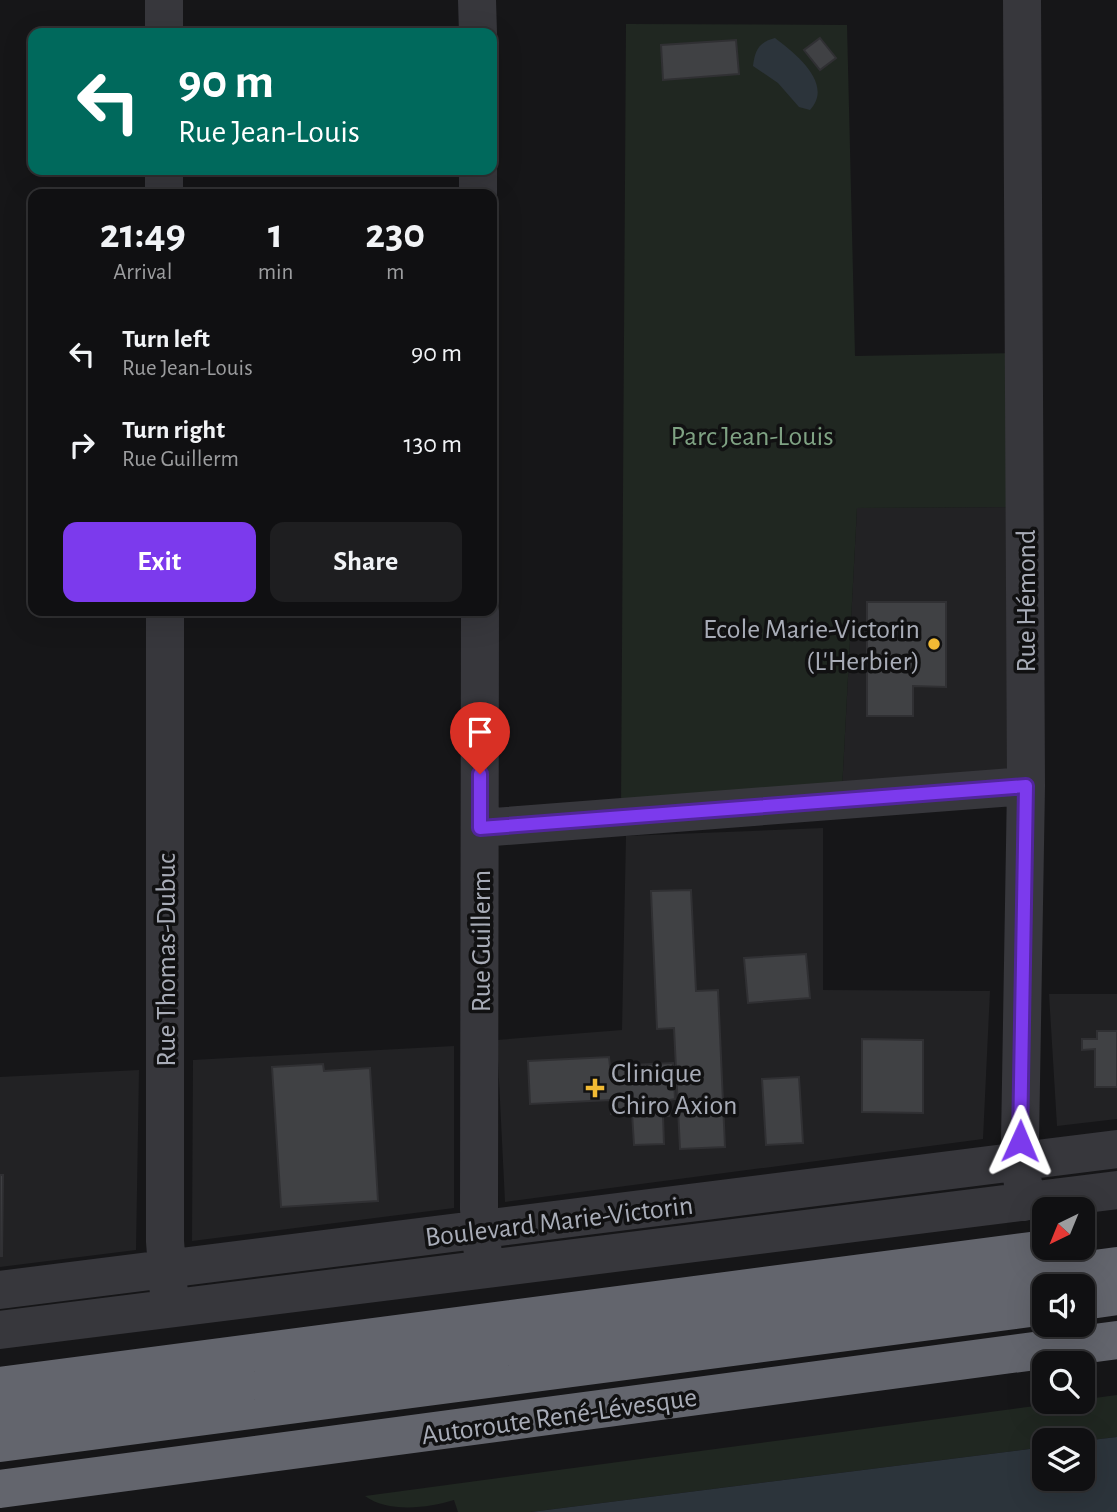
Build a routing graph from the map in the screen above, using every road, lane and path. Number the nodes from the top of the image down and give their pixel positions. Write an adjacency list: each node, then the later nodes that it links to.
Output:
1 (164, 0): 4 (street)
2 (477, 0): 5 (street)
3 (1022, 0): 8 (street, Rue Hémond)
4 (164, 28)
5 (478, 28)
6 (164, 616): 19 (street, Rue Thomas-Dubuc)
7 (480, 616): 9 (street, Rue Guillerm)
8 (1026, 786): 9 (street); 11 (street, Rue Hémond)
9 (480, 828): 14 (street, Rue Guillerm)
10 (1117, 1149): 11 (street, Boulevard Marie-Victorin)
11 (1021, 1161): 13 (street, Rue Hémond); 14 (street, Boulevard Marie-Victorin)
12 (1117, 1190): 13 (street, Boulevard Marie-Victorin)
13 (1024, 1202): 20 (street, Boulevard Marie-Victorin)
14 (481, 1230): 19 (street, Boulevard Marie-Victorin); 20 (street, Rue Guillerm)
15 (1117, 1239): 16 (highway)
16 (1096, 1242)
17 (1032, 1251): 28 (highway)
18 (1117, 1266): 29 (highway)
19 (166, 1269): 21 (street, Boulevard Marie-Victorin); 25 (street, Rue Thomas-Dubuc)
20 (485, 1270): 25 (street, Boulevard Marie-Victorin)
21 (0, 1290)
22 (1117, 1296): 23 (highway)
23 (1095, 1299)
24 (1032, 1308): 30 (highway, Autoroute René-Lévesque)
25 (170, 1310): 26 (street, Boulevard Marie-Victorin)
26 (0, 1330)
27 (1117, 1340): 31 (highway, Autoroute René-Lévesque)
28 (0, 1386)
29 (0, 1414)
30 (0, 1443)
31 (0, 1489)

